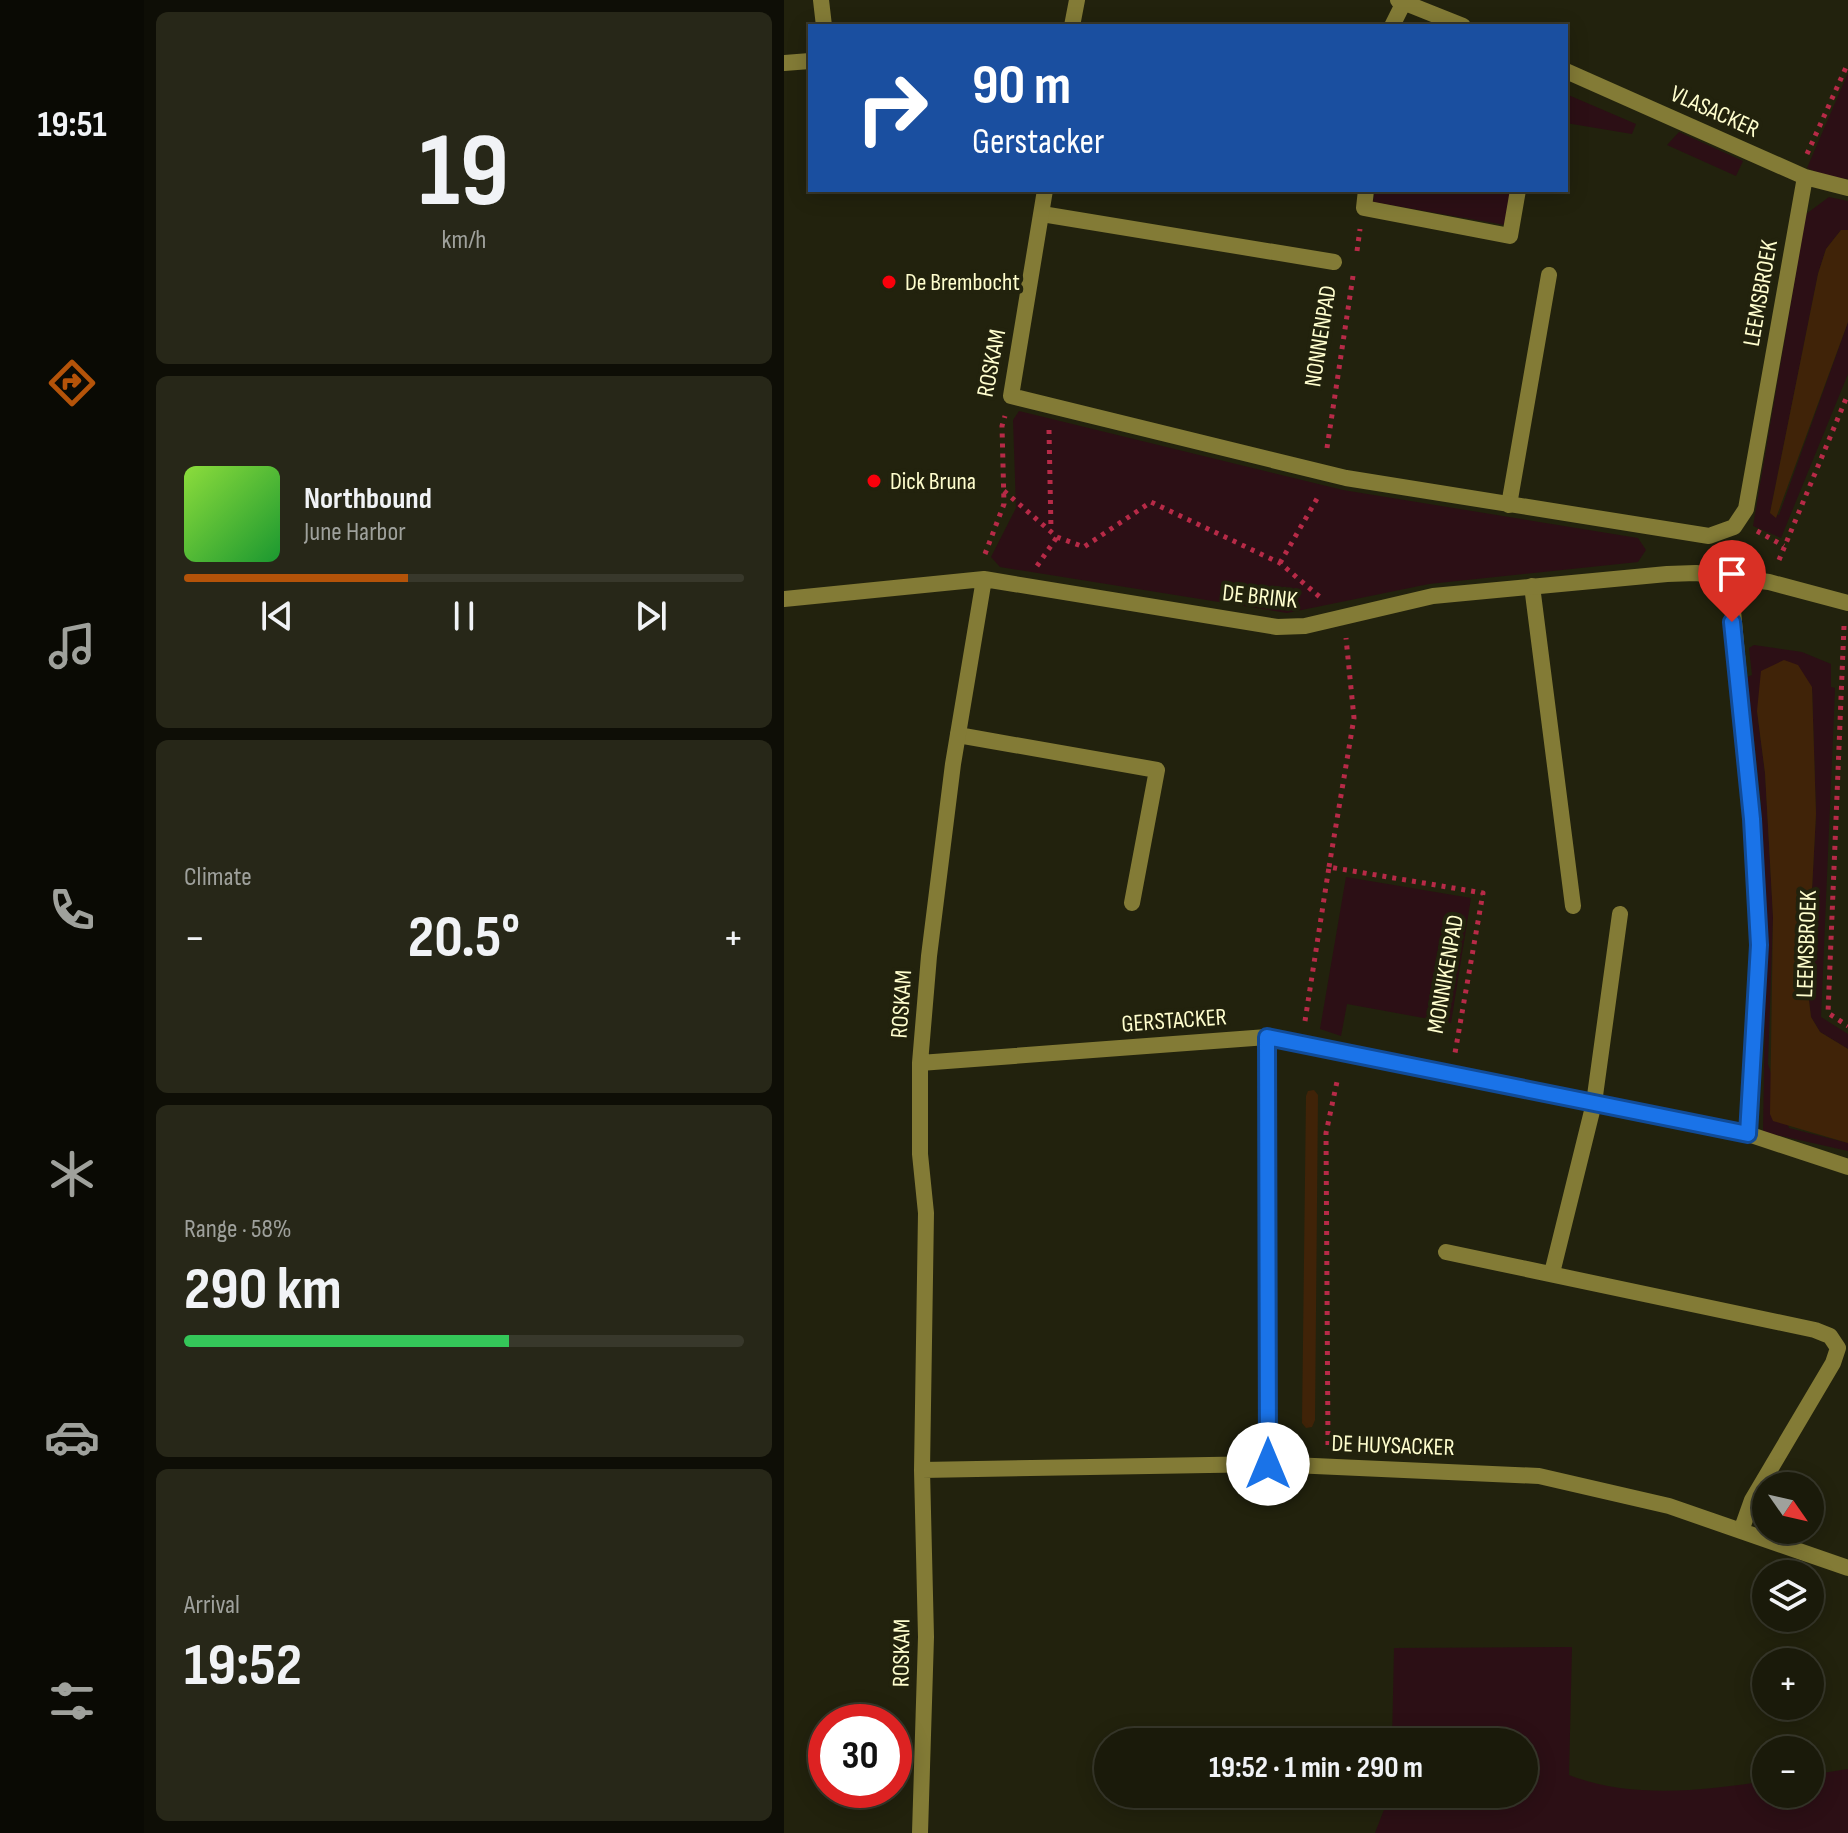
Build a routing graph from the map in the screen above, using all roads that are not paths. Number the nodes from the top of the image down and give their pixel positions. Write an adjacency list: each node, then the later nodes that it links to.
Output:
1 (821, 0): 5 (street)
2 (1077, 0): 6 (street)
3 (1398, 0): 4 (street)
4 (1405, 0): 7 (street); 8 (street)
5 (824, 24)
6 (1072, 24)
7 (1393, 24)
8 (1459, 24)
9 (808, 61): 10 (street)
10 (784, 63)
11 (1568, 72): 12 (street, VLASACKER)
12 (1805, 177): 13 (street, VLASACKER); 20 (street, LEEMSBROEK)
13 (1848, 188)
14 (1045, 192): 17 (street, ROSKAM)
15 (1366, 192): 16 (street)
16 (1518, 192)
17 (1042, 214): 18 (street); 20 (street, ROSKAM)
18 (1334, 262)
19 (1549, 275): 20 (street)
20 (1509, 505)
21 (1730, 578): 23 (street, DE BRINK); 25 (street, DE BRINK); 33 (street, LEEMSBROEK)
22 (984, 579): 23 (street, DE BRINK); 24 (street, DE BRINK); 26 (street, ROSKAM)
23 (1532, 586): 28 (street)
24 (784, 599)
25 (1848, 603)
26 (958, 735): 27 (street); 31 (street, ROSKAM)
27 (1132, 903)
28 (1573, 906)
29 (1620, 914): 32 (street)
30 (1267, 1037): 31 (street, GERSTACKER); 32 (street, GERSTACKER); 37 (street)
31 (920, 1063): 38 (street, ROSKAM)
32 (1594, 1103): 33 (street, GERSTACKER); 36 (street)
33 (1748, 1134): 34 (street, GERSTACKER)
34 (1848, 1167)
35 (1446, 1252): 36 (street)
36 (1552, 1273): 39 (street)
37 (1268, 1464): 38 (street, DE HUYSACKER); 39 (street, DE HUYSACKER)
38 (922, 1470): 41 (street, ROSKAM)
39 (1741, 1531): 40 (street, DE HUYSACKER)
40 (1848, 1568)
41 (920, 1833)

